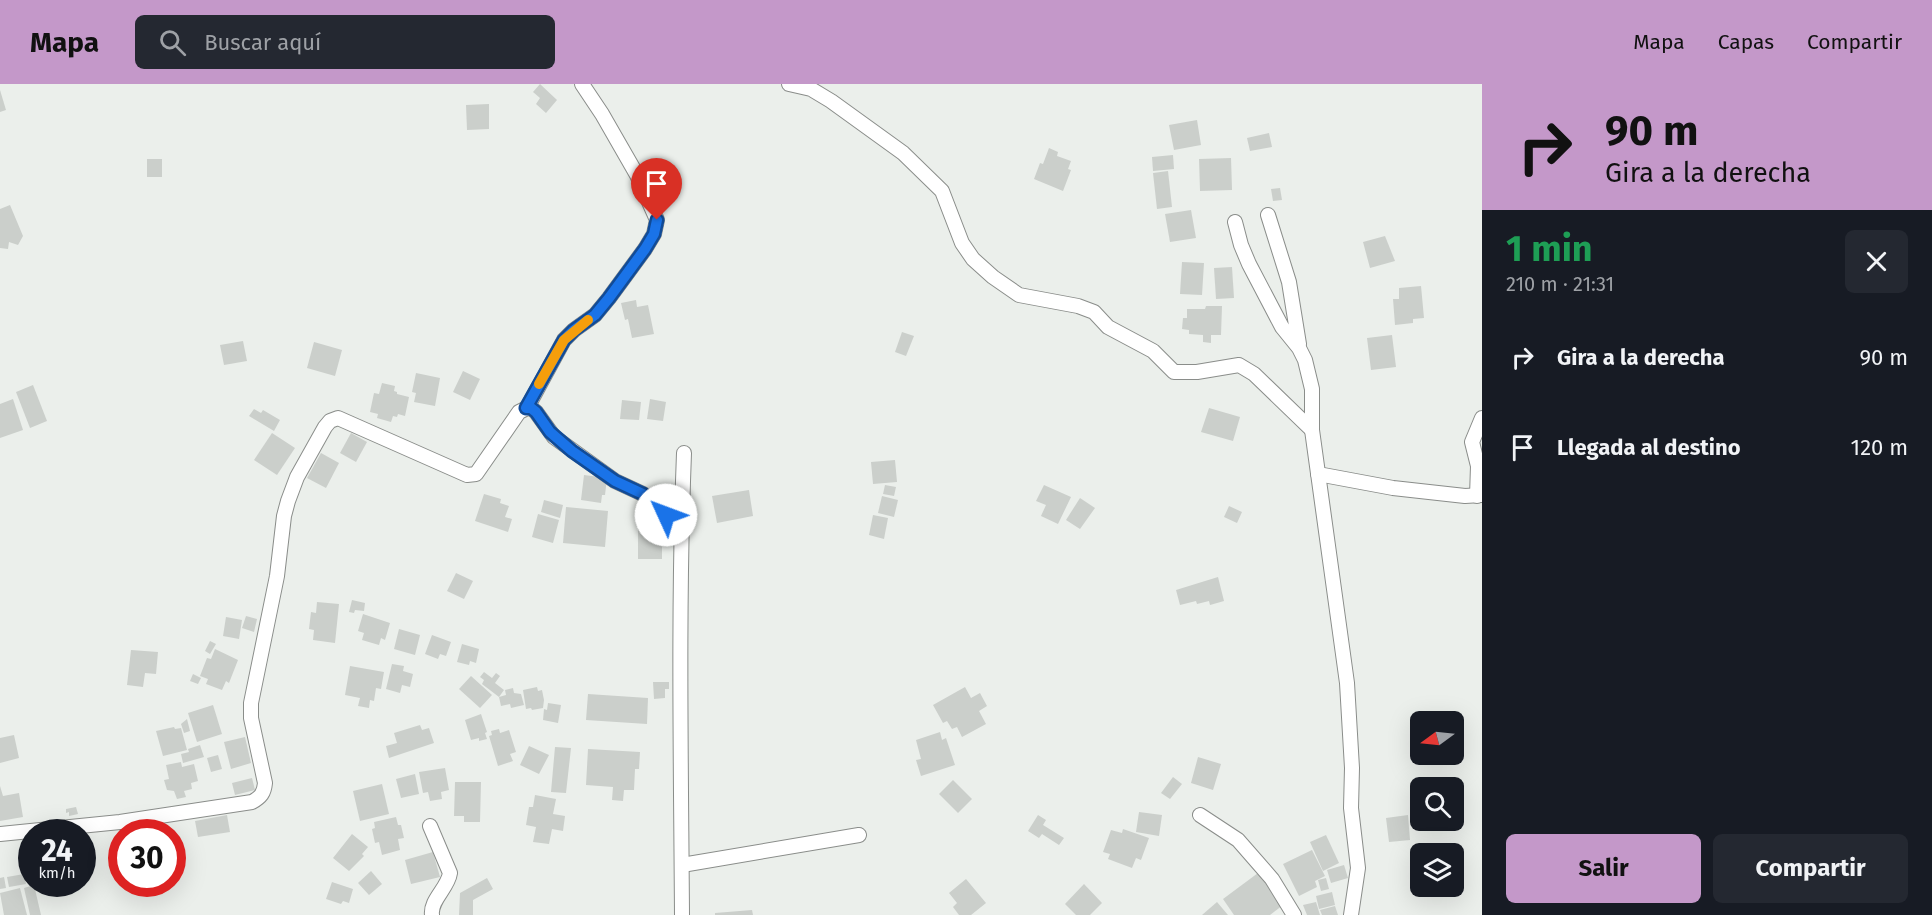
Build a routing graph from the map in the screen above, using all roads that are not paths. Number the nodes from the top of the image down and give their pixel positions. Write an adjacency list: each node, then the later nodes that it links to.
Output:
1 (582, 84): 6 (street)
2 (789, 84): 8 (street)
3 (1268, 215): 5 (street)
4 (1235, 222): 5 (street)
5 (1299, 348): 8 (street)
6 (526, 408): 12 (street); 15 (street)
7 (1482, 418): 11 (street)
8 (1312, 430): 10 (street)
9 (684, 453): 12 (street)
10 (1318, 474): 11 (street); 21 (street)
11 (1480, 496)
12 (681, 530): 17 (street)
13 (1200, 815): 20 (street)
14 (430, 826): 18 (street)
15 (0, 834)
16 (859, 835): 17 (street)
17 (682, 865): 19 (street)
18 (432, 915)
19 (682, 915)
20 (1294, 915)
21 (1351, 915)

